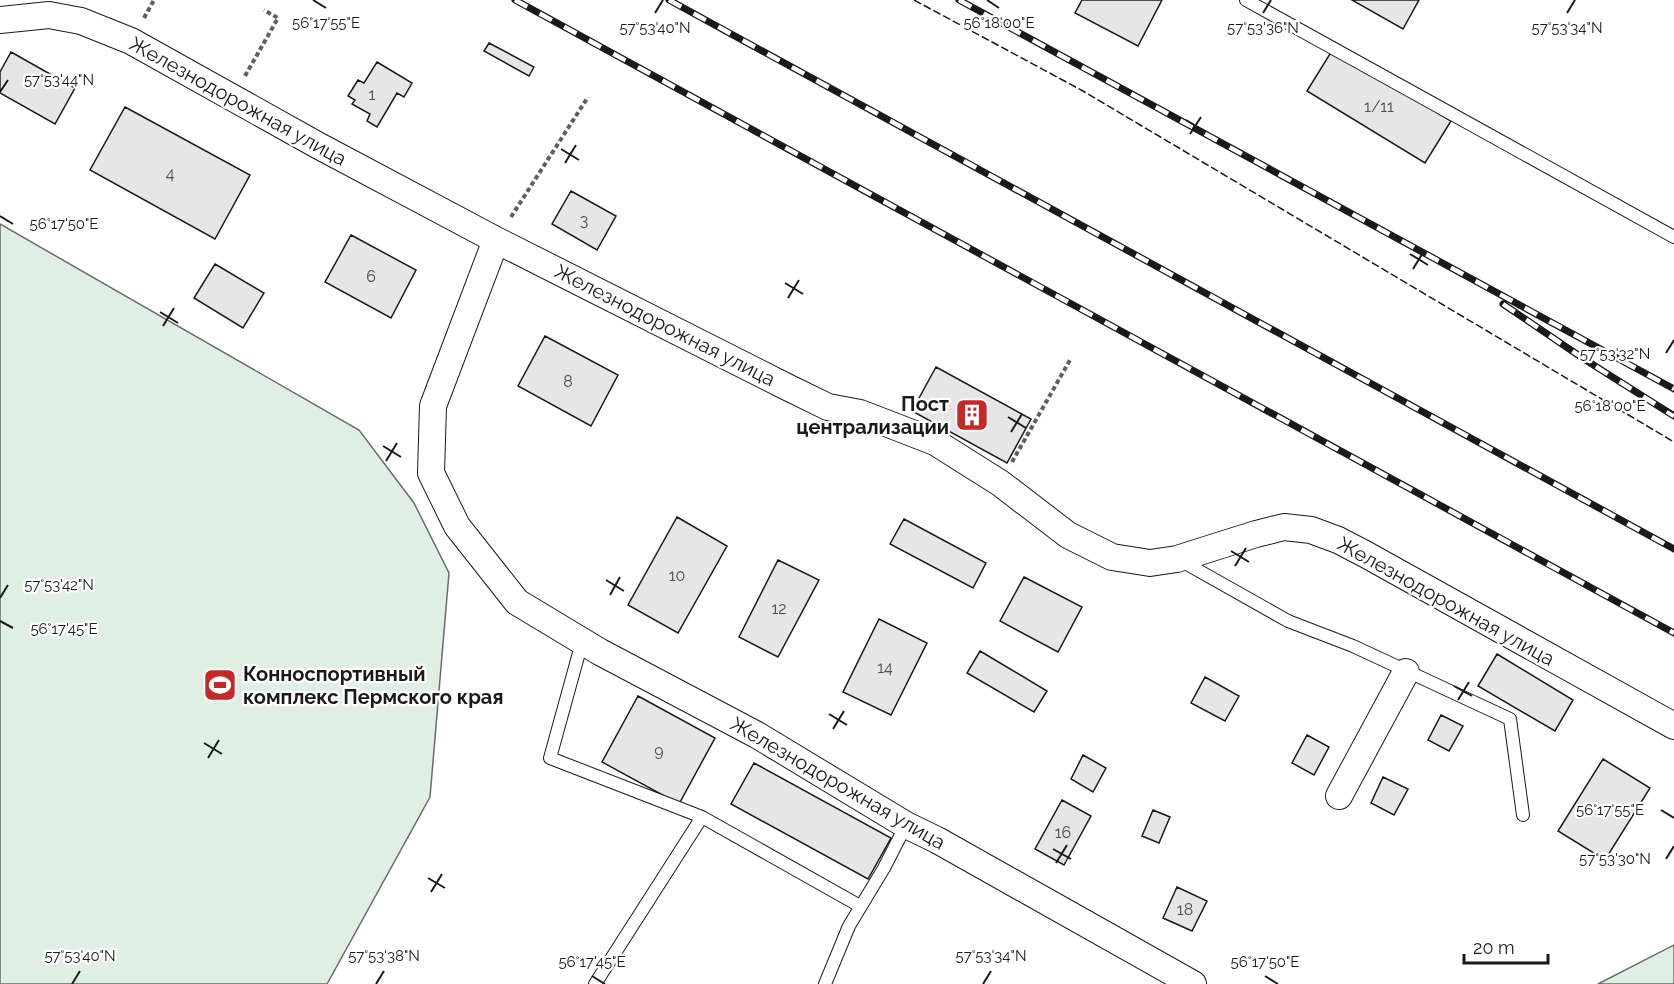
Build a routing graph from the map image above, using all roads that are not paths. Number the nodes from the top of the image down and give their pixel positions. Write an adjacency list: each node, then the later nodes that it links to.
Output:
1 (1246, 0): 3 (lane)
2 (0, 20): 4 (street, Железнодорожная улица)
3 (1674, 237)
4 (496, 240): 5 (street, Железнодорожная улица); 6 (street, Железнодорожная улица)
5 (1177, 559): 7 (lane); 8 (street, Железнодорожная улица)
6 (582, 642): 11 (lane); 12 (street, Железнодорожная улица)
7 (1406, 672): 9 (street); 10 (lane)
8 (1674, 726)
9 (1339, 796)
10 (1523, 815)
11 (702, 817): 13 (lane); 14 (lane)
12 (906, 825): 13 (lane); 16 (street, Железнодорожная улица)
13 (860, 906): 15 (lane)
14 (595, 984)
15 (825, 984)
16 (1193, 984)

